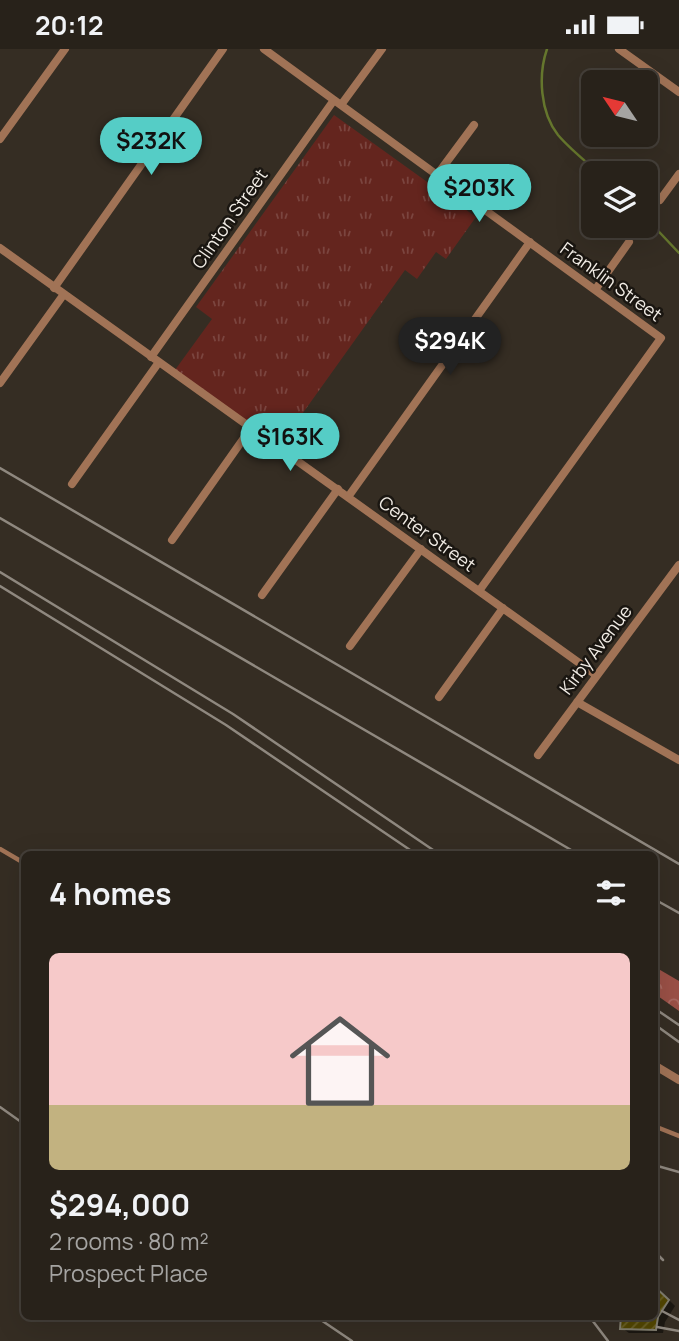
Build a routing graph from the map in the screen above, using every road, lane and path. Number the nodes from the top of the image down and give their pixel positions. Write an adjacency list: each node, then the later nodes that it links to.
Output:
1 (65, 49): 9 (street)
2 (223, 49): 16 (street)
3 (264, 49): 7 (street, Franklin Street)
4 (382, 49): 7 (street, Clinton Street)
5 (619, 49): 6 (street)
6 (679, 92)
7 (337, 102): 11 (street, Franklin Street); 19 (street, Clinton Street)
8 (474, 125): 11 (street)
9 (0, 139)
10 (679, 174): 12 (street)
11 (437, 175): 13 (street, Franklin Street)
12 (660, 200)
13 (530, 242): 17 (street, Franklin Street); 24 (street)
14 (629, 242): 17 (street)
15 (0, 249): 16 (street, Center Street)
16 (54, 288): 18 (street, Center Street)
17 (594, 290): 28 (street, Franklin Street)
18 (64, 295): 19 (street, Center Street); 20 (street)
19 (155, 360): 21 (street, Center Street); 22 (street, Clinton Street)
20 (0, 383)
21 (251, 428): 23 (street, Center Street); 25 (street)
22 (72, 484)
23 (338, 489): 24 (street, Center Street); 29 (street)
24 (348, 496): 26 (street, Center Street)
25 (172, 540)
26 (421, 549): 28 (street, Center Street); 31 (street)
27 (679, 565): 32 (street, Kirby Avenue)
28 (479, 591): 30 (street, Center Street)
29 (262, 595)
30 (503, 608): 32 (street, Center Street); 33 (street)
31 (350, 646)
32 (596, 675): 34 (street, Kirby Avenue)
33 (439, 697)
34 (577, 702): 35 (street, Kirby Avenue); 36 (street)
35 (538, 755)
36 (679, 759)
37 (0, 849): 38 (lane)
38 (21, 861)
39 (658, 1067): 40 (street)
40 (679, 1080)
41 (658, 1128): 42 (lane)
42 (679, 1136)

